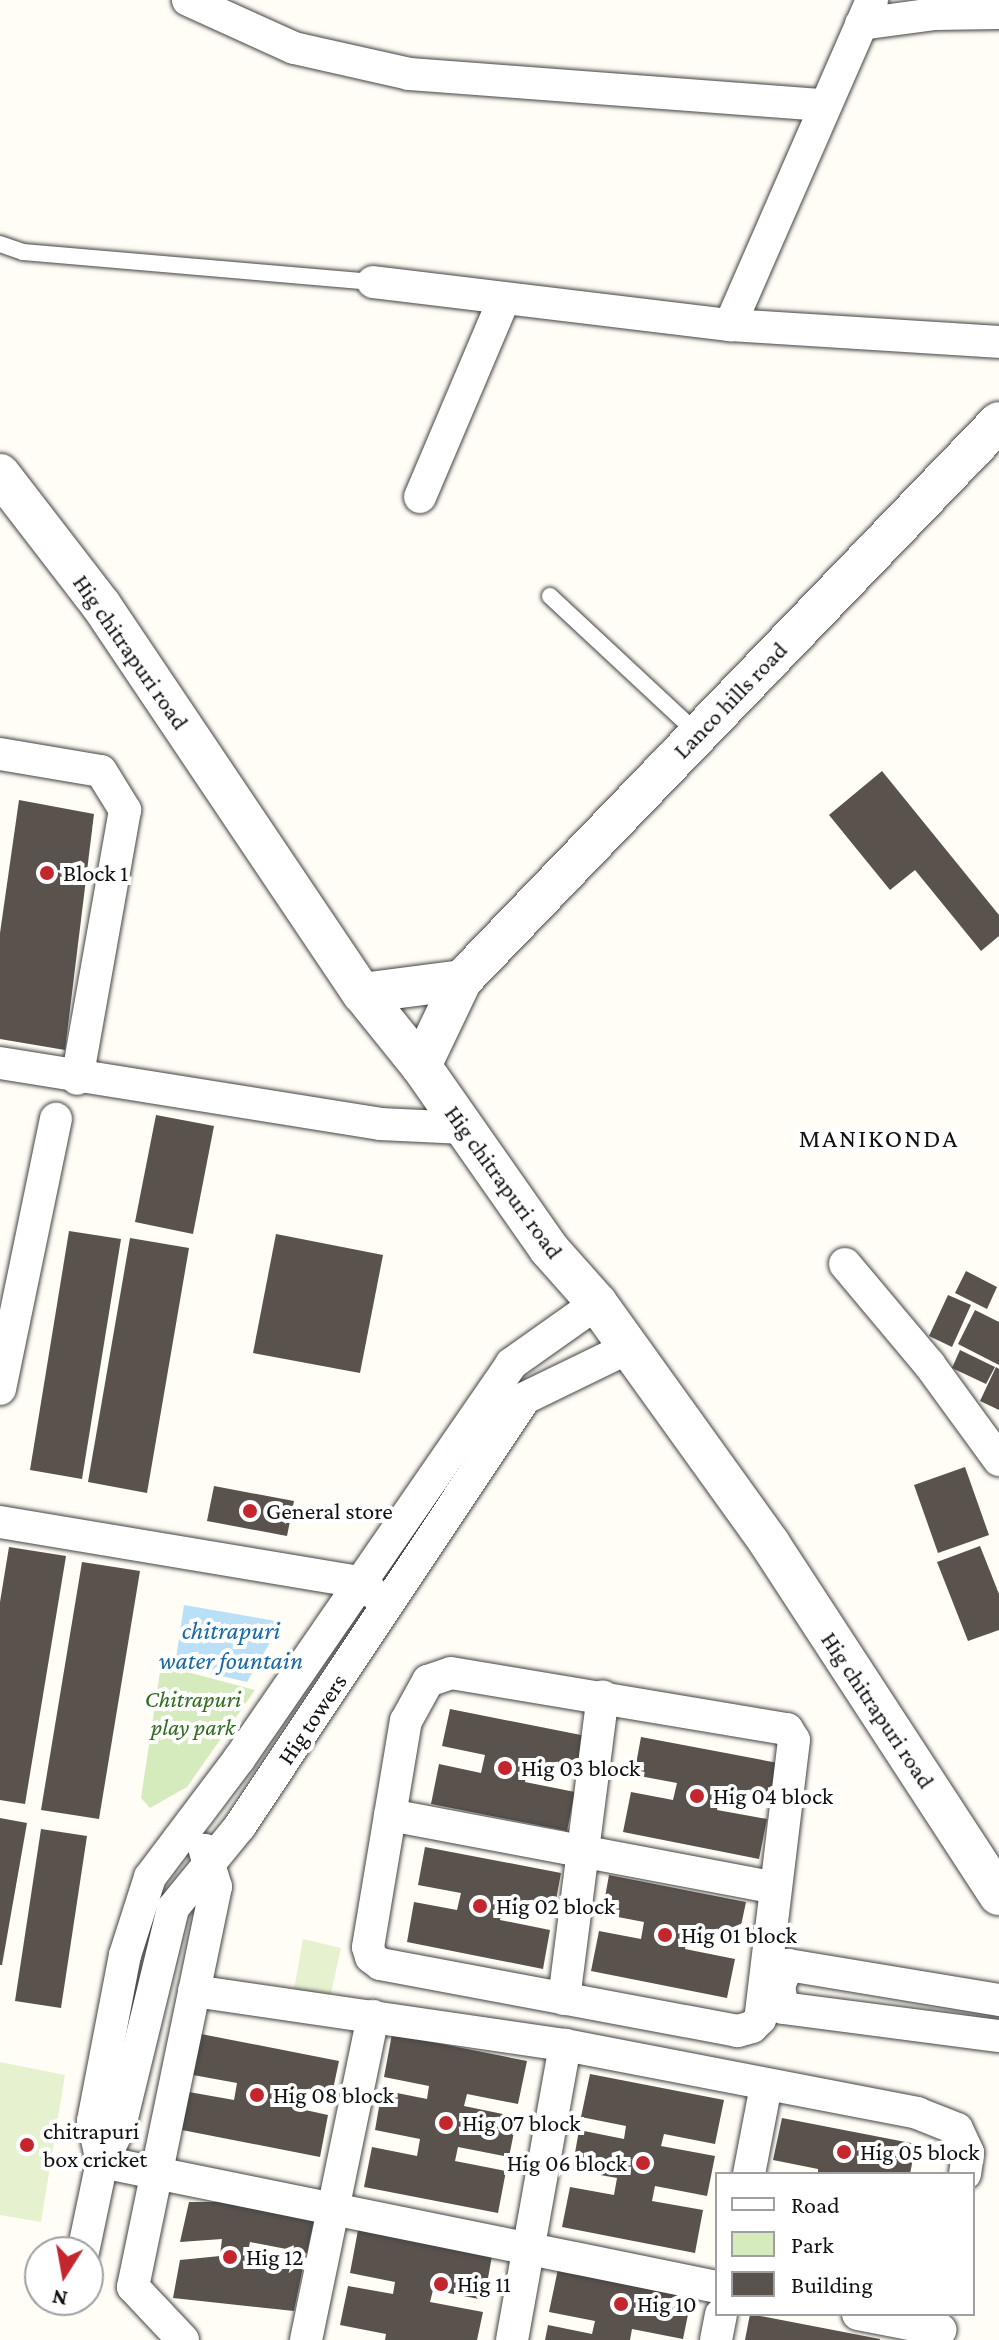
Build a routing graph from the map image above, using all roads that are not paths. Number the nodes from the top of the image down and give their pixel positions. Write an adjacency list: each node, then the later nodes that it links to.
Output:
1 (188, 0): 2 (street)
2 (229, 9): 5 (street)
3 (867, 12): 4 (street); 5 (street)
4 (999, 13)
5 (824, 105): 9 (street)
6 (0, 244): 7 (lane)
7 (373, 282): 8 (street)
8 (503, 301): 9 (street); 13 (street)
9 (730, 325): 10 (street)
10 (999, 342)
11 (999, 422): 15 (street, Lanco hills road)
12 (0, 474): 18 (street, Hig chitrapuri road)
13 (420, 497)
14 (550, 596): 15 (lane)
15 (698, 734): 17 (street, Lanco hills road)
16 (1, 760): 21 (street)
17 (462, 980): 18 (street); 20 (street, Lanco hills road)
18 (362, 993): 20 (street, Hig chitrapuri road)
19 (0, 1063): 21 (street)
20 (421, 1066): 23 (street, Hig chitrapuri road)
21 (77, 1079): 23 (street)
22 (56, 1119): 27 (street)
23 (464, 1128): 25 (street, Hig chitrapuri road)
24 (845, 1264): 28 (street)
25 (597, 1303): 26 (street, Hig chitrapuri road); 30 (street)
26 (628, 1348): 31 (street, Hig towers); 38 (street, Hig chitrapuri road)
27 (0, 1389)
28 (999, 1460)
29 (0, 1522): 30 (street)
30 (359, 1582): 31 (street); 33 (street)
31 (388, 1604): 36 (street, Hig towers)
32 (603, 1696): 34 (street); 35 (street); 37 (street)
33 (199, 1815): 36 (street); 47 (street)
34 (390, 1815): 35 (street); 41 (street)
35 (584, 1851): 37 (street); 41 (street)
36 (208, 1866): 40 (street); 47 (street, Hig towers)
37 (775, 1888): 39 (street)
38 (999, 1895)
39 (772, 1985): 41 (street); 42 (street); 44 (street)
40 (194, 1991): 43 (street); 50 (street)
41 (564, 1999)
42 (999, 2000)
43 (373, 2016): 45 (street); 51 (street)
44 (999, 2036)
45 (565, 2045): 46 (street); 53 (street)
46 (766, 2086): 48 (street); 49 (street)
47 (102, 2162): 50 (street); 52 (street)
48 (749, 2172)
49 (965, 2172)
50 (156, 2174): 51 (street); 58 (street)
51 (333, 2210): 53 (street); 59 (street)
52 (86, 2236)
53 (528, 2249): 54 (street); 60 (street)
54 (715, 2287)
55 (721, 2316): 61 (street)
56 (870, 2316): 57 (street)
57 (940, 2328)
58 (183, 2340)
59 (306, 2340)
60 (512, 2340)
61 (716, 2340)

